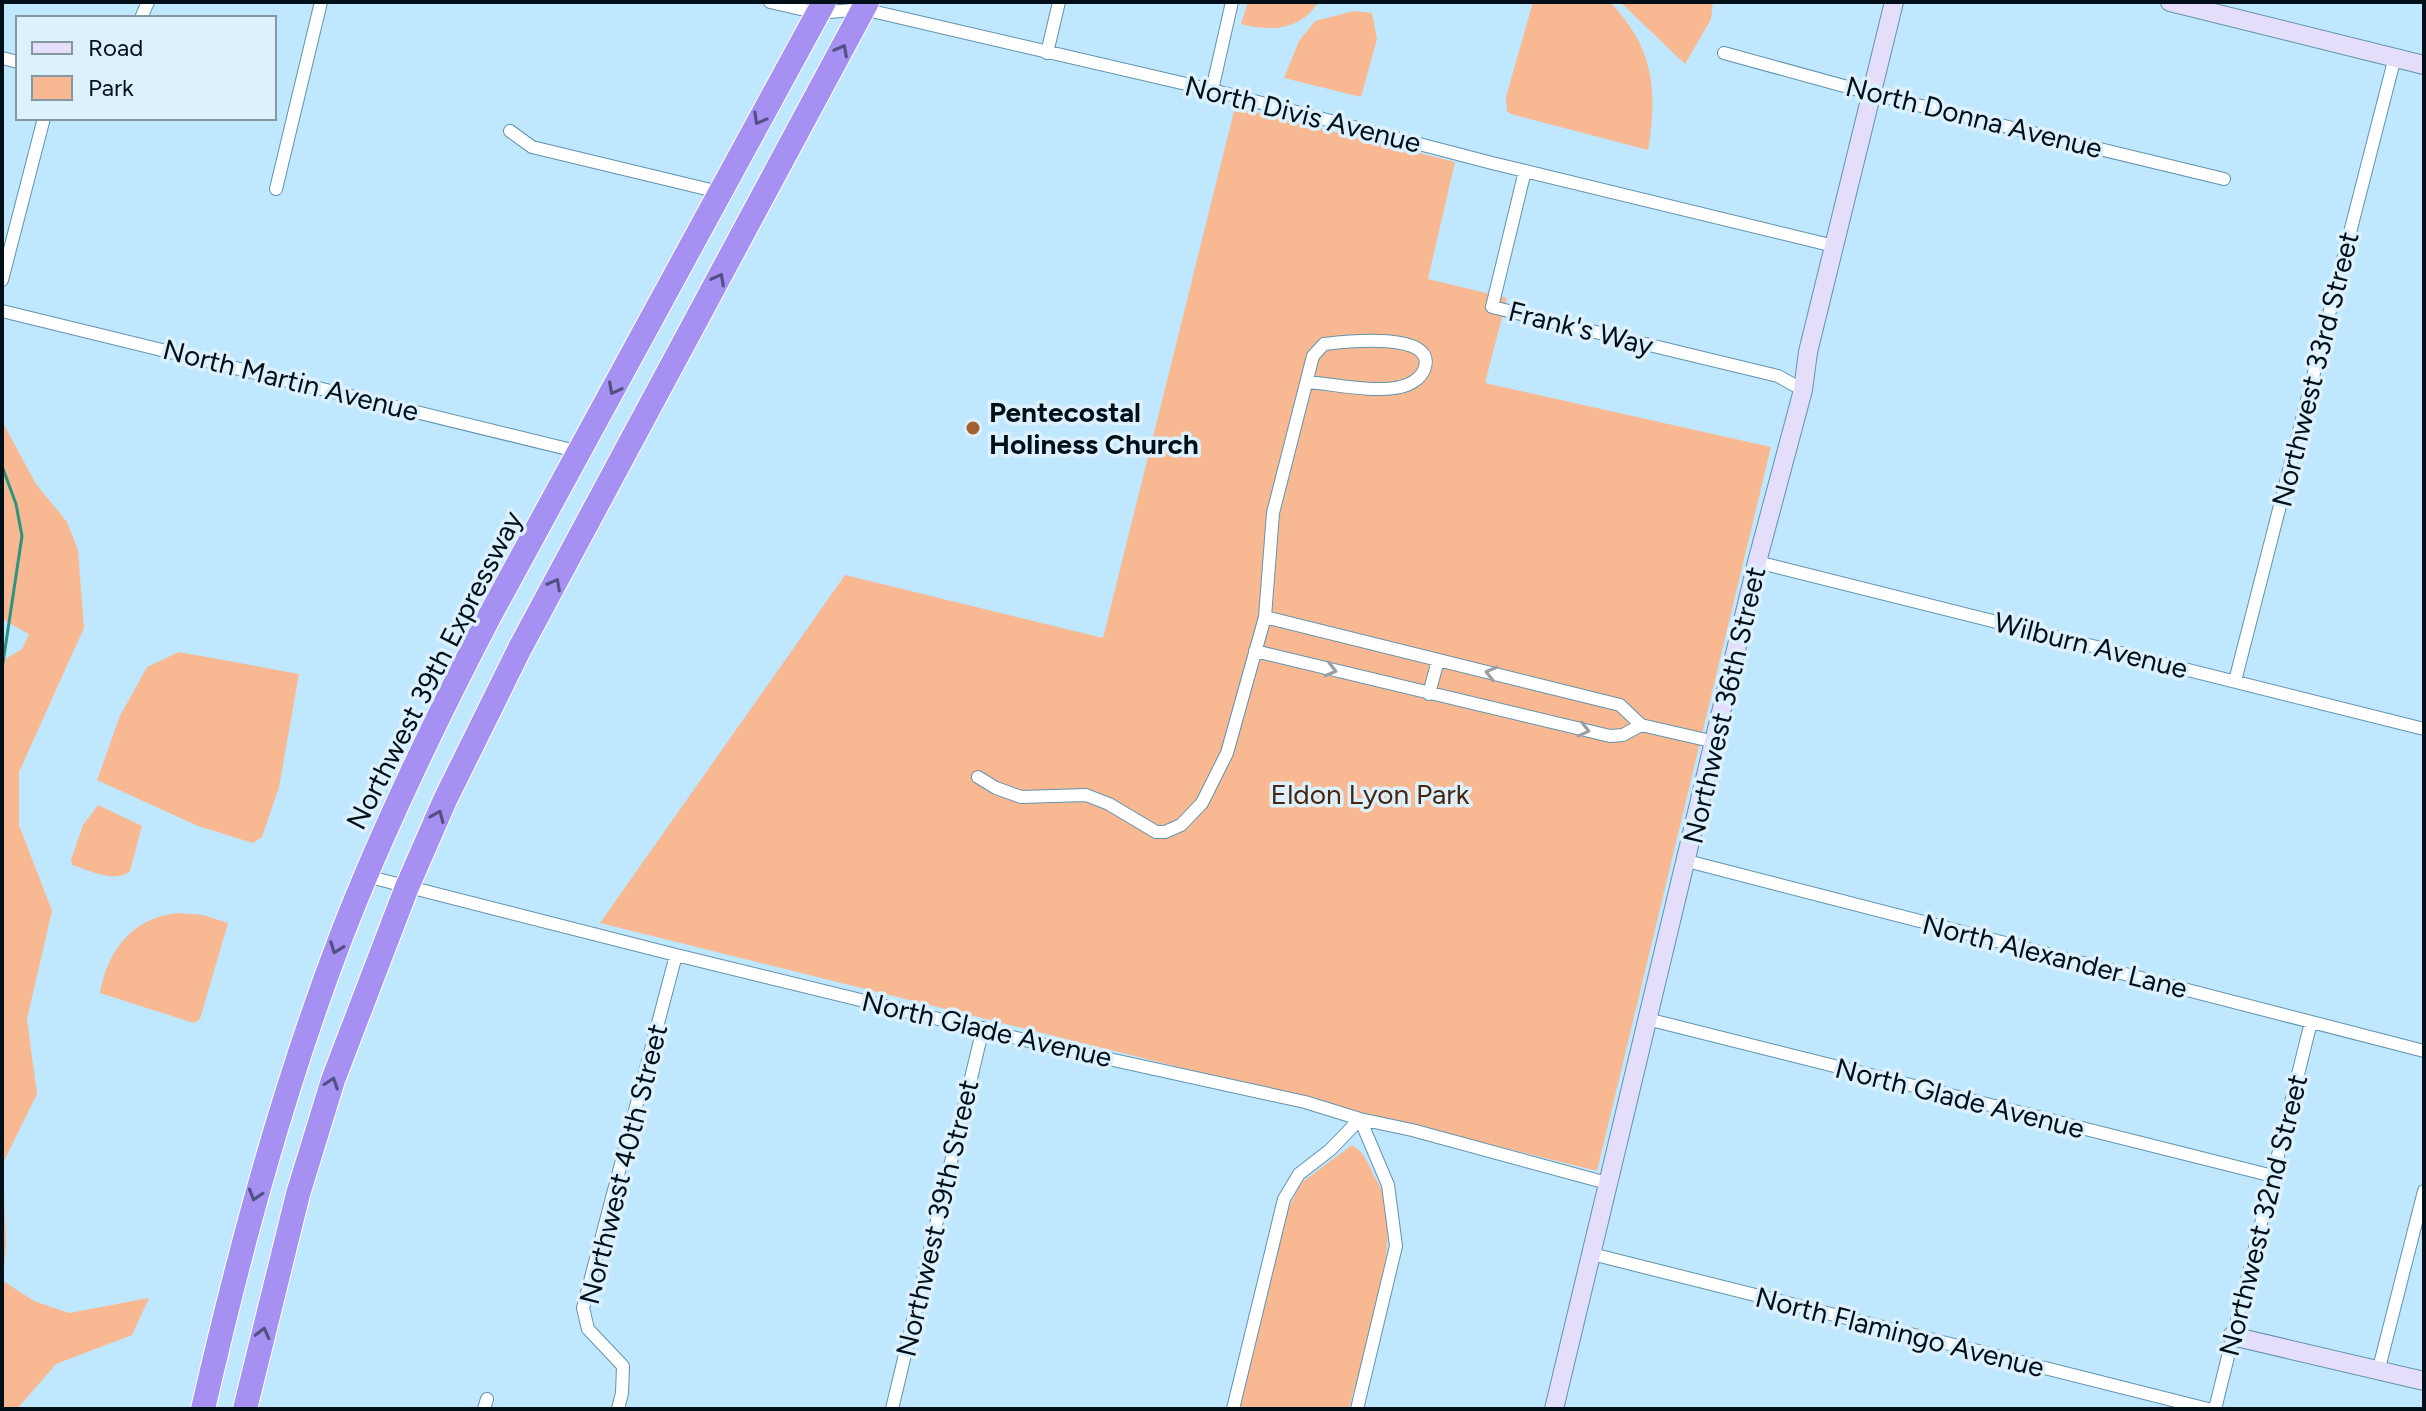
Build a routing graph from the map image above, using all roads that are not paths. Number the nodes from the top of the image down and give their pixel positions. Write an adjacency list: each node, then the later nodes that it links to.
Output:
1 (321, 2): 19 (street)
2 (770, 2): 8 (street, North Divis Avenue)
3 (1059, 2): 9 (street)
4 (1232, 2): 13 (street)
5 (1894, 2): 14 (street, Northwest 36th Street)
6 (2170, 2): 11 (street)
7 (865, 5): 8 (street, North Divis Avenue); 9 (street, North Divis Avenue); 25 (highway, one-way to 7)
8 (821, 8): 20 (highway, Northwest 39th Expressway, one-way to 20)
9 (1047, 53): 13 (street, North Divis Avenue)
10 (1724, 53): 14 (street, North Donna Avenue)
11 (2395, 57): 12 (street); 34 (street, Northwest 33rd Street)
12 (2424, 65)
13 (1212, 90): 17 (street, North Divis Avenue)
14 (1872, 93): 18 (street, North Donna Avenue); 21 (street, Northwest 36th Street)
15 (43, 120): 22 (street)
16 (510, 131): 20 (street)
17 (1525, 171): 21 (street, North Divis Avenue); 27 (street, Frank's Way)
18 (2224, 179)
19 (276, 189)
20 (719, 192): 24 (highway, Northwest 39th Expressway)
21 (1834, 246): 27 (street, Northwest 36th Street)
22 (2, 280)
23 (2, 311): 28 (street, North Martin Avenue)
24 (648, 326): 25 (highway); 28 (highway, Northwest 39th Expressway, one-way to 28)
25 (682, 348): 29 (highway)
26 (1307, 382): 26 (street); 31 (street)
27 (1803, 390): 30 (street, Northwest 36th Street)
28 (580, 452): 29 (highway); 41 (highway, Northwest 39th Expressway)
29 (617, 468): 42 (highway, one-way to 29)
30 (1757, 562): 34 (street, Wilburn Avenue); 38 (street, Northwest 36th Street)
31 (1265, 617): 32 (street); 33 (street)
32 (1255, 651): 35 (street, one-way to 35); 39 (street)
33 (1438, 660): 35 (street); 36 (street, one-way to 33)
34 (2235, 681): 37 (street, Wilburn Avenue)
35 (1429, 694): 36 (street, one-way to 36)
36 (1641, 725): 38 (street)
37 (2424, 729)
38 (1715, 742): 40 (street, Northwest 36th Street)
39 (978, 777)
40 (1687, 861): 44 (street, Northwest 36th Street); 45 (street, North Alexander Lane)
41 (366, 876): 42 (street, North Glade Avenue); 49 (highway, Northwest 39th Expressway, one-way to 49)
42 (407, 887): 43 (street, North Glade Avenue); 50 (highway, one-way to 42)
43 (676, 955): 46 (street, North Glade Avenue); 60 (street, Northwest 40th Street)
44 (1647, 1019): 51 (street, North Glade Avenue); 52 (street, Northwest 36th Street)
45 (2311, 1022): 47 (street, North Alexander Lane); 51 (street, Northwest 32nd Street)
46 (983, 1028): 48 (street, North Glade Avenue); 61 (street, Northwest 39th Street)
47 (2424, 1051)
48 (1360, 1119): 52 (street, North Glade Avenue); 62 (street); 63 (street)
49 (270, 1145): 50 (highway); 58 (highway, Northwest 39th Expressway, one-way to 58)
50 (309, 1155): 59 (highway, one-way to 50)
51 (2273, 1176): 55 (street, Northwest 32nd Street)
52 (1607, 1183): 54 (street, Northwest 36th Street)
53 (2424, 1191): 56 (street)
54 (1592, 1254): 64 (street, Northwest 36th Street); 65 (street, North Flamingo Avenue)
55 (2232, 1336): 56 (street); 66 (street, Northwest 32nd Street)
56 (2378, 1372): 57 (street)
57 (2424, 1381)
58 (203, 1409)
59 (245, 1409)
60 (618, 1409)
61 (892, 1409)
62 (1233, 1409)
63 (1357, 1409)
64 (1554, 1409)
65 (2208, 1409)
66 (2215, 1409)

